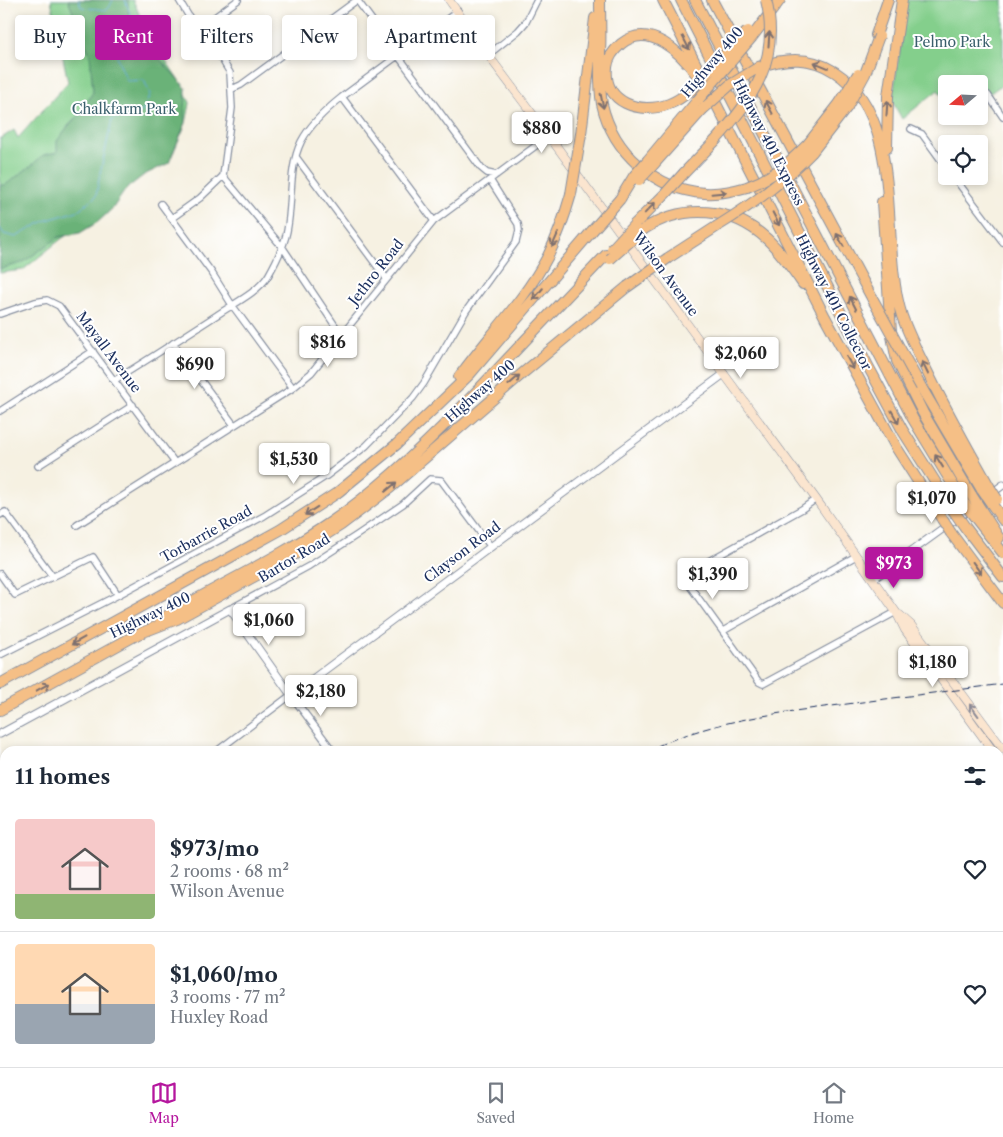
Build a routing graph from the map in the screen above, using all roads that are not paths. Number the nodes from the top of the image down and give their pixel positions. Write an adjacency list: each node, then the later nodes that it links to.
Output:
1 (179, 0): 16 (street)
2 (238, 0): 17 (street)
3 (357, 0): 18 (street); 27 (street)
4 (449, 0): 15 (main road, Wilson Avenue)
5 (536, 0): 22 (street)
6 (599, 0): 36 (highway, one-way to 36, bridge); 62 (highway, one-way to 62, bridge)
7 (664, 0): 32 (highway, Highway 401 Collector, one-way to 32)
8 (681, 0): 84 (highway, Highway 401 Express, one-way to 84, bridge)
9 (695, 0): 71 (highway, Highway 401 Express, one-way to 9)
10 (712, 0): 69 (highway, one-way to 10, bridge)
11 (766, 0): 49 (highway, one-way to 11, bridge)
12 (889, 0): 36 (highway, Highway 400, bridge)
13 (902, 0): 46 (highway, one-way to 13)
14 (778, 3): 21 (highway)
15 (458, 12): 19 (street); 20 (main road, Wilson Avenue)
16 (188, 15)
17 (218, 15)
18 (368, 15)
19 (454, 15)
20 (460, 15)
21 (750, 34): 31 (highway, Highway 400, bridge); 32 (highway, bridge)
22 (495, 49)
23 (222, 60): 27 (street)
24 (391, 60): 30 (street)
25 (402, 60): 39 (street)
26 (492, 60): 35 (main road, Wilson Avenue)
27 (232, 89): 41 (street)
28 (859, 94): 31 (highway, one-way to 31, bridge); 46 (highway); 71 (highway)
29 (988, 95): 33 (street)
30 (342, 97): 38 (street); 48 (street)
31 (700, 105): 62 (highway, Highway 400, one-way to 62, bridge)
32 (718, 106): 55 (highway, Highway 401 Collector, one-way to 55)
33 (1003, 117)
34 (911, 129): 37 (street)
35 (549, 136): 40 (street, Jethro Road); 59 (main road, Wilson Avenue)
36 (810, 148): 91 (highway, Highway 400, one-way to 36, bridge)
37 (938, 156)
38 (296, 157): 51 (street); 52 (street)
39 (481, 168): 40 (street); 44 (street)
40 (497, 175): 42 (street, Jethro Road)
41 (223, 176): 47 (street); 51 (street)
42 (490, 180): 44 (street, Jethro Road); 86 (street, Torbarrie Road)
43 (960, 185): 50 (street)
44 (481, 186): 48 (street, Jethro Road)
45 (162, 204): 47 (street)
46 (889, 209): 69 (highway, one-way to 46)
47 (172, 218): 53 (street)
48 (434, 221): 52 (street, Jethro Road)
49 (640, 227): 55 (highway); 91 (highway, bridge)
50 (1003, 242)
51 (283, 248): 53 (street); 56 (street)
52 (386, 278): 56 (street, Jethro Road)
53 (232, 305): 57 (street); 61 (street)
54 (0, 314): 58 (street, Mayall Avenue)
55 (825, 317): 87 (highway, Highway 401 Collector, one-way to 87, bridge)
56 (342, 336): 61 (street, Jethro Road)
57 (173, 343): 60 (street); 65 (street)
58 (93, 351): 60 (street, Mayall Avenue); 64 (street)
59 (724, 374): 70 (main road, Wilson Avenue); 79 (street, Clayson Road)
60 (115, 380): 63 (street, Mayall Avenue)
61 (293, 388): 65 (street, Jethro Road)
62 (442, 400): 93 (highway, Highway 400, one-way to 93)
63 (133, 406): 66 (street, Mayall Avenue); 67 (street)
64 (0, 411)
65 (234, 425): 66 (street, Jethro Road)
66 (175, 463): 77 (street, Jethro Road)
67 (38, 466)
68 (1003, 485): 85 (street)
69 (986, 489): 72 (highway, bridge)
70 (816, 499): 81 (main road, Wilson Avenue); 90 (street)
71 (968, 499): 74 (highway, bridge)
72 (994, 501): 73 (highway); 76 (highway)
73 (1003, 508)
74 (978, 513): 78 (highway); 80 (highway)
75 (0, 515): 83 (street)
76 (1003, 520)
77 (78, 525)
78 (1003, 546)
79 (491, 547): 88 (street, Bartor Road); 94 (street, Clayson Road)
80 (1003, 553)
81 (856, 556): 85 (main road, Wilson Avenue); 90 (street)
82 (0, 574): 83 (street)
83 (53, 577): 86 (street)
84 (1003, 577)
85 (873, 580): 89 (main road, Wilson Avenue)
86 (118, 596): 92 (street, Torbarrie Road)
87 (1003, 603)
88 (230, 609): 94 (street); 96 (street, Bartor Road)
89 (896, 612): 90 (street); 99 (main road, Wilson Avenue); 100 (main road, Wilson Avenue, one-way to 89)
90 (723, 630)
91 (138, 634): 95 (highway, Highway 400, one-way to 91)
92 (0, 655)
93 (0, 684)
94 (291, 695): 97 (street, Clayson Road); 98 (street)
95 (0, 710)
96 (0, 734)
97 (224, 746)
98 (330, 746)
99 (989, 746)
100 (1001, 746)

